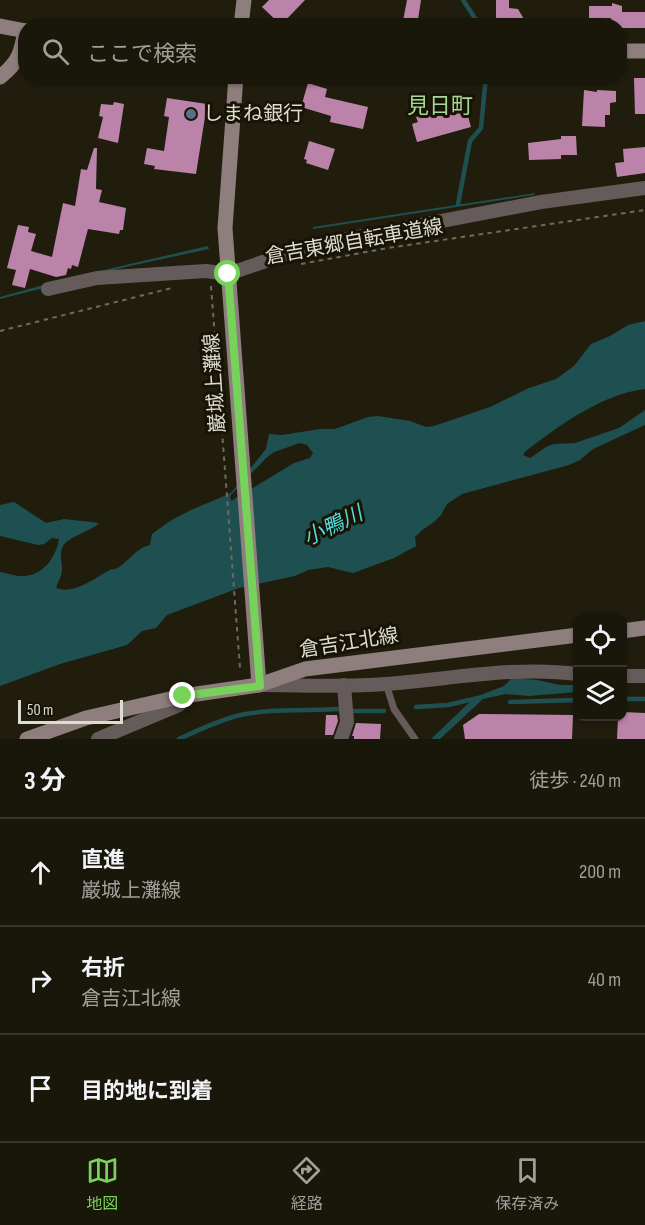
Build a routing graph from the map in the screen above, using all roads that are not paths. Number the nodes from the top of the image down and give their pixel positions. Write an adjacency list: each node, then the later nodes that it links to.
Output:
1 (244, 0): 2 (main road)
2 (242, 18)
3 (0, 26): 4 (main road)
4 (18, 30)
5 (627, 51): 6 (main road)
6 (645, 51)
7 (18, 58): 8 (main road)
8 (0, 77)
9 (235, 84): 11 (main road, 巌城上灘線)
10 (645, 188): 11 (street)
11 (228, 279): 12 (street); 21 (main road, 巌城上灘線)
12 (48, 289)
13 (645, 628): 14 (main road)
14 (627, 630)
15 (573, 636): 21 (main road, 倉吉江北線)
16 (573, 673): 19 (street)
17 (627, 676): 18 (street)
18 (645, 676)
19 (386, 684): 20 (street); 26 (lane)
20 (344, 685): 21 (street); 25 (street)
21 (260, 686): 22 (main road, 倉吉江北線)
22 (183, 696): 23 (main road, 倉吉江北線); 24 (street)
23 (27, 739)
24 (98, 739)
25 (341, 739)
26 (415, 739)

